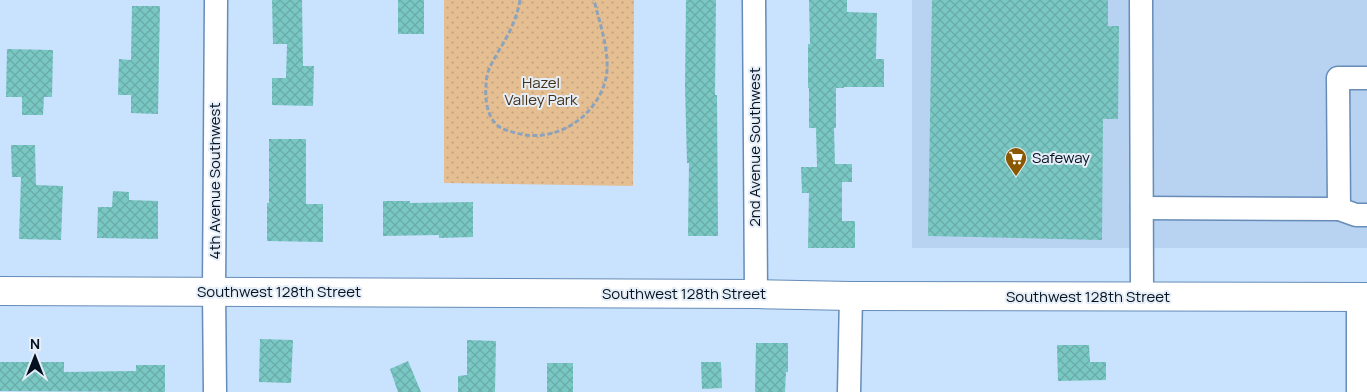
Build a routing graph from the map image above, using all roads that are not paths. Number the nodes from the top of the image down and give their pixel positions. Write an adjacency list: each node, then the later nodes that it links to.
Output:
1 (216, 0): 9 (street, 4th Avenue Southwest)
2 (754, 0): 10 (street, 2nd Avenue Southwest)
3 (1141, 0): 5 (street)
4 (1367, 78): 6 (street)
5 (1142, 208): 6 (street); 12 (street)
6 (1339, 209): 7 (street)
7 (1367, 215)
8 (0, 291): 9 (main road, Southwest 128th Street)
9 (214, 291): 10 (main road, Southwest 128th Street); 14 (street, 4th Avenue Southwest)
10 (756, 294): 11 (main road, Southwest 128th Street)
11 (851, 296): 12 (main road, Southwest 128th Street); 15 (street)
12 (1142, 297): 13 (main road, Southwest 128th Street)
13 (1362, 297): 16 (street)
14 (215, 392)
15 (849, 392)
16 (1358, 392)

